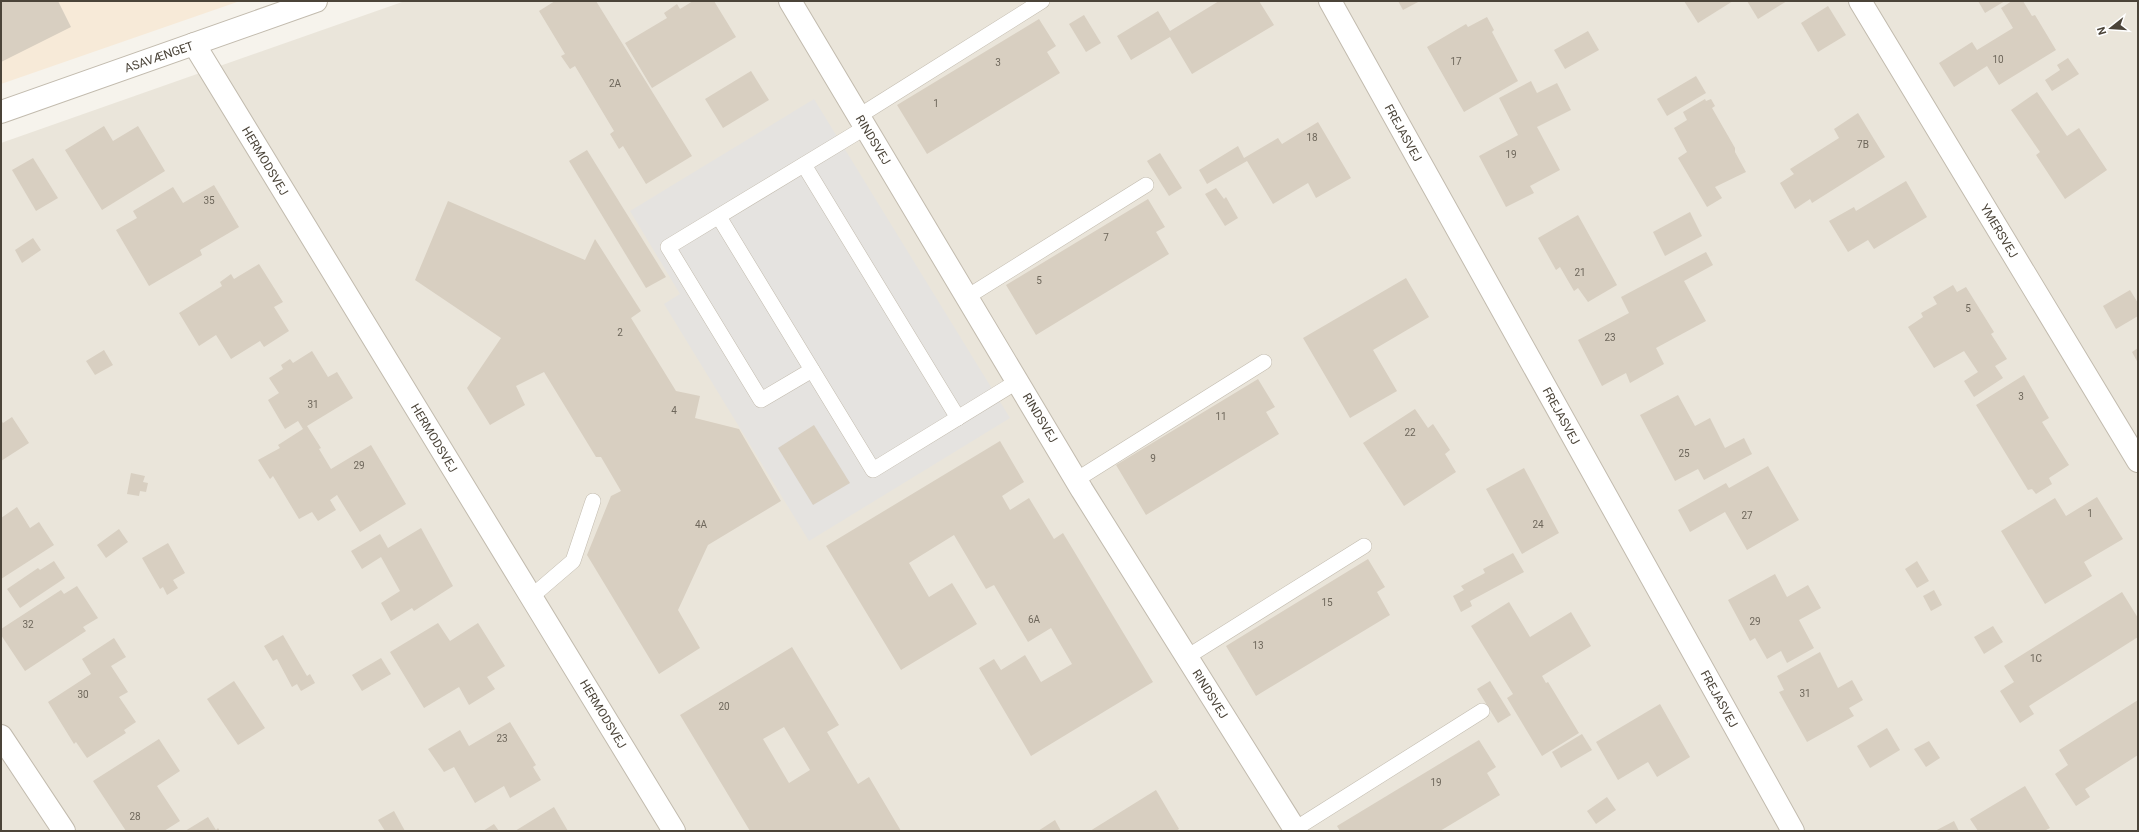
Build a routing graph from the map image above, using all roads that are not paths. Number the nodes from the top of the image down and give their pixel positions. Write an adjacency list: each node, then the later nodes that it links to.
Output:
1 (316, 1): 6 (street, ASAVÆNGET)
2 (790, 1): 8 (street, RINDSVEJ)
3 (1042, 1): 8 (lane)
4 (1330, 1): 28 (street, FREJASVEJ)
5 (1860, 1): 17 (street, YMERSVEJ)
6 (194, 44): 7 (street, ASAVÆNGET); 21 (street, HERMODSVEJ)
7 (1, 112)
8 (862, 122): 9 (lane); 12 (street, RINDSVEJ)
9 (804, 165): 11 (lane); 16 (lane)
10 (1146, 185): 12 (lane)
11 (719, 217): 14 (lane); 14 (lane)
12 (967, 297): 15 (street, RINDSVEJ)
13 (1264, 362): 18 (lane)
14 (812, 370): 16 (lane)
15 (1018, 381): 16 (lane); 18 (street, RINDSVEJ)
16 (958, 418)
17 (2138, 462)
18 (1076, 480): 22 (street, RINDSVEJ)
19 (593, 501): 21 (lane)
20 (1364, 546): 22 (lane)
21 (531, 597): 27 (street, HERMODSVEJ)
22 (1186, 657): 25 (street, RINDSVEJ)
23 (1482, 711): 25 (lane)
24 (1, 736): 26 (street)
25 (1295, 830)
26 (64, 831)
27 (674, 831)
28 (1793, 831)

